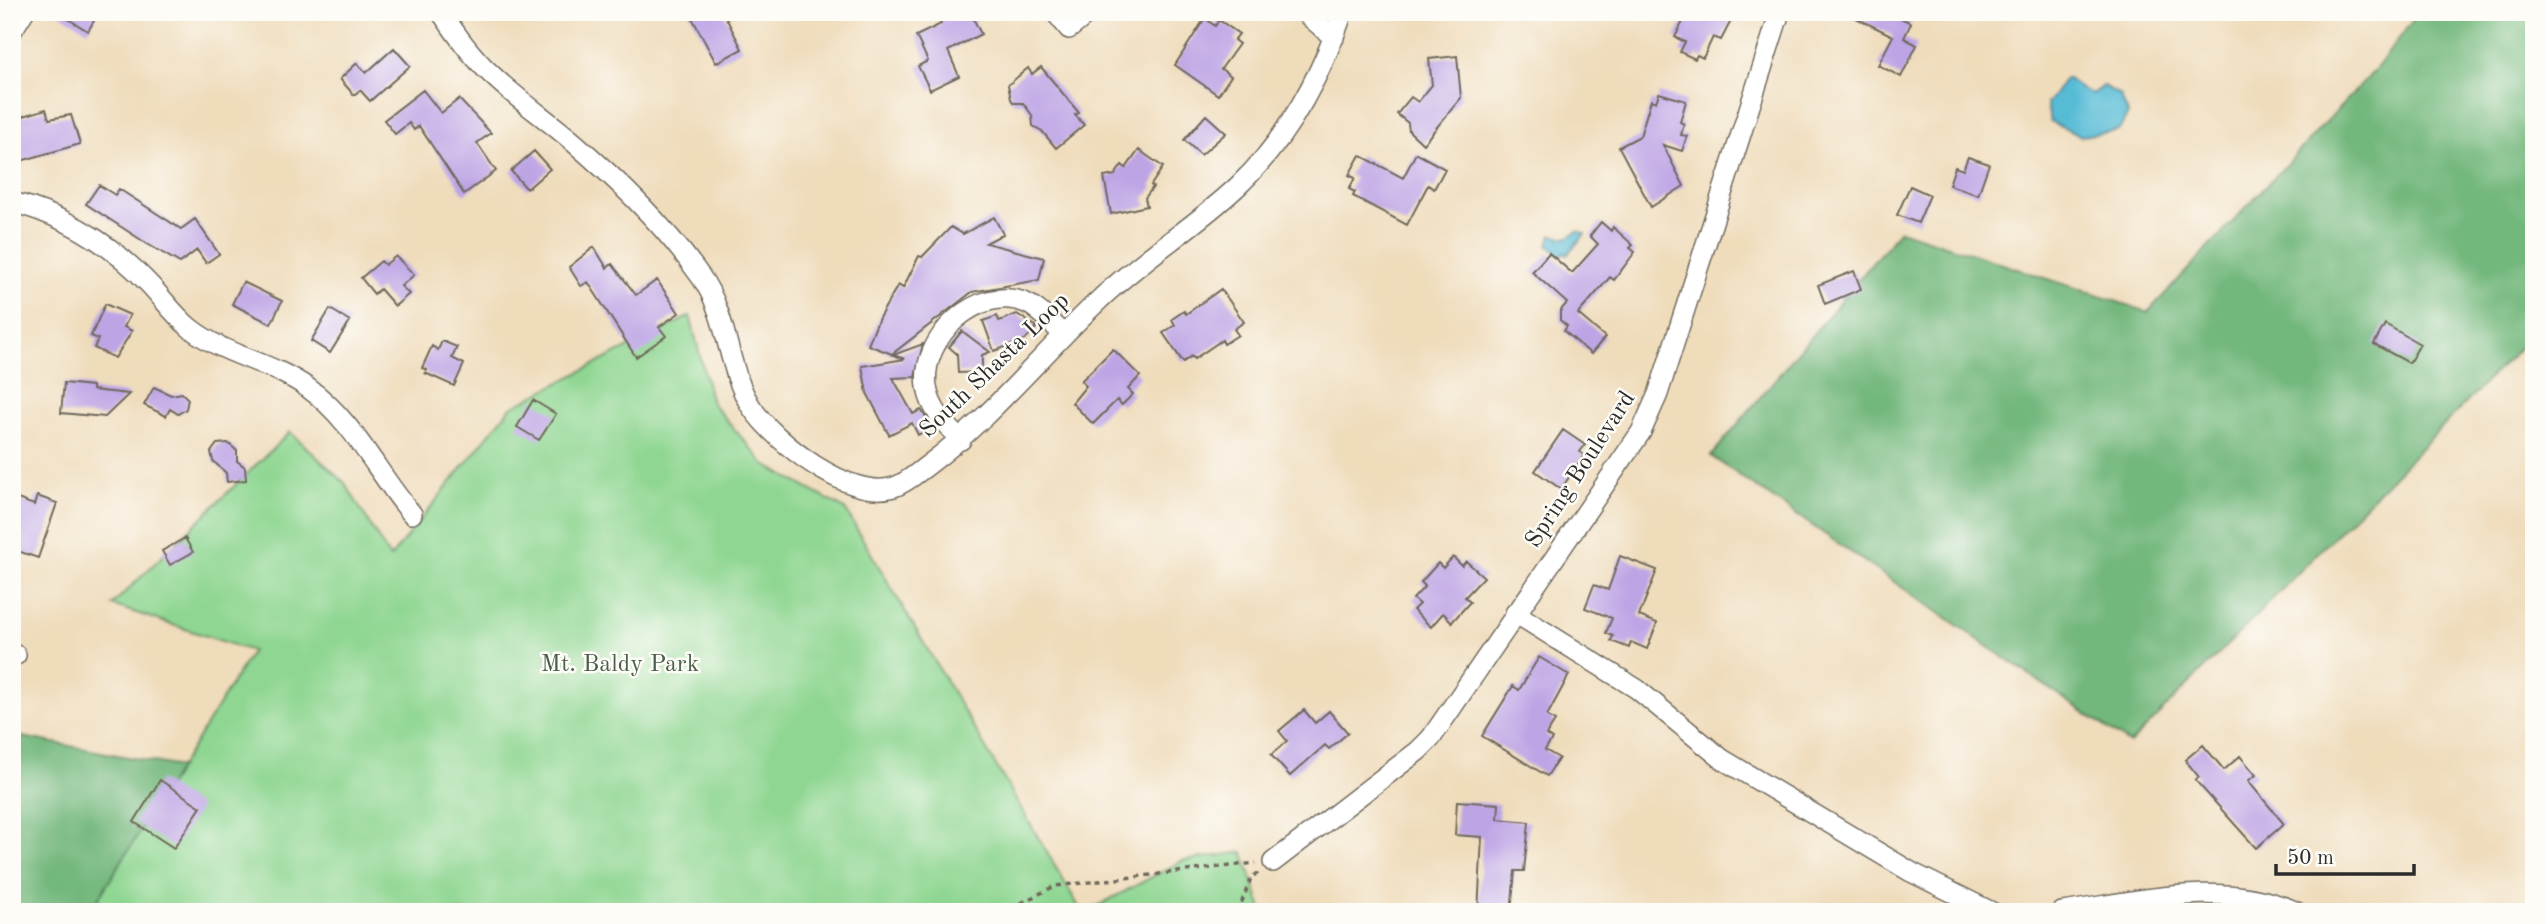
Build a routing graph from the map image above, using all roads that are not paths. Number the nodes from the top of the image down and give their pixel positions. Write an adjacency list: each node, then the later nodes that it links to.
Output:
1 (24, 12): 8 (street)
2 (441, 12): 12 (street, South Shasta Loop)
3 (1055, 12): 4 (street)
4 (1090, 12)
5 (1304, 12): 9 (street)
6 (1343, 12): 9 (street, South Shasta Loop)
7 (1780, 12): 14 (street, Spring Boulevard)
8 (12, 31)
9 (1334, 38): 11 (street, South Shasta Loop)
10 (12, 202): 13 (street)
11 (1063, 334): 12 (street, South Shasta Loop); 12 (street)
12 (961, 440)
13 (412, 514)
14 (1515, 613): 15 (street, Spring Boulevard); 16 (street)
15 (1273, 862)
16 (1992, 912)
17 (2062, 912): 18 (street)
18 (2297, 912)

